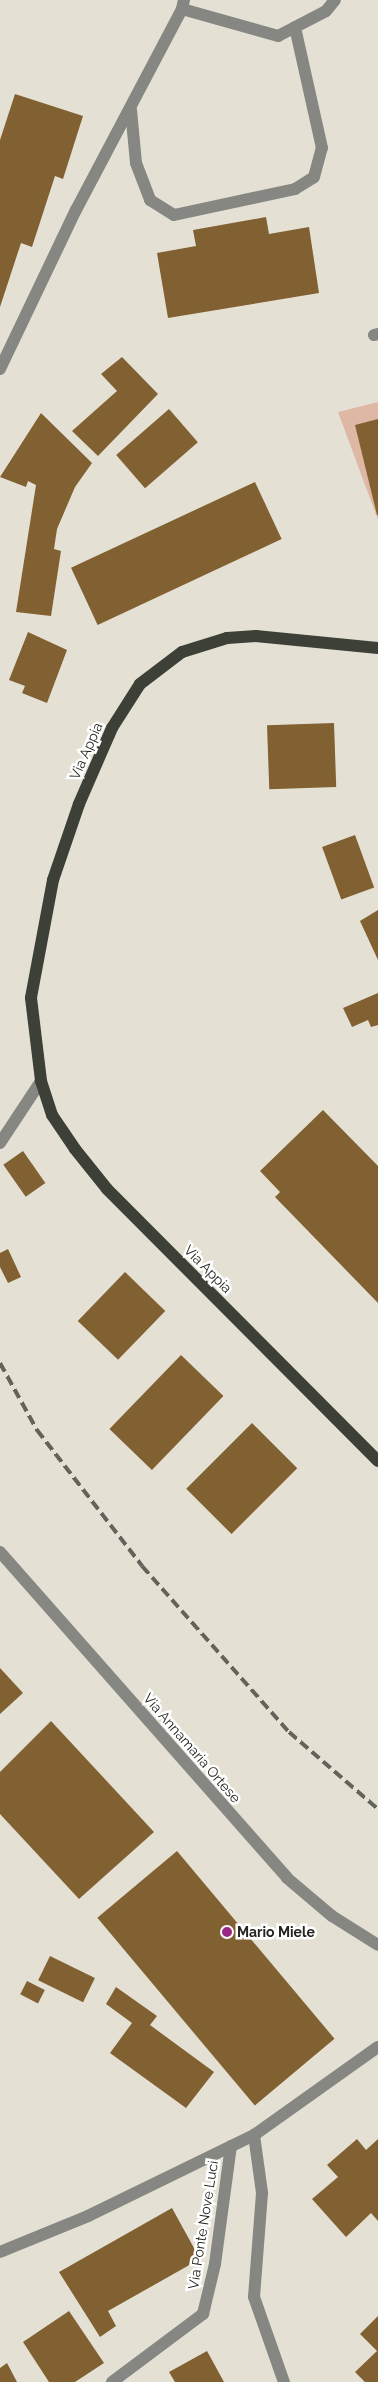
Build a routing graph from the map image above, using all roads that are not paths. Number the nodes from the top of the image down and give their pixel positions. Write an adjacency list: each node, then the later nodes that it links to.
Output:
1 (335, 0): 3 (street)
2 (183, 5): 3 (street); 4 (street)
3 (295, 27): 4 (street)
4 (131, 110): 5 (street)
5 (0, 369)
6 (378, 648): 7 (main road, Via Appia)
7 (40, 1081): 8 (street); 9 (main road, Via Appia)
8 (0, 1143)
9 (378, 1461)
10 (0, 1552): 11 (street, Via Annamaria Ortese)
11 (378, 1945)
12 (378, 2047): 13 (street, Via Ponte Nove Luci)
13 (254, 2135): 14 (street, Via Ponte Nove Luci); 17 (street)
14 (231, 2146): 15 (street, Via Ponte Nove Luci); 16 (street, Via Ponte Nove Luci)
15 (0, 2252)
16 (112, 2382)
17 (284, 2382)

